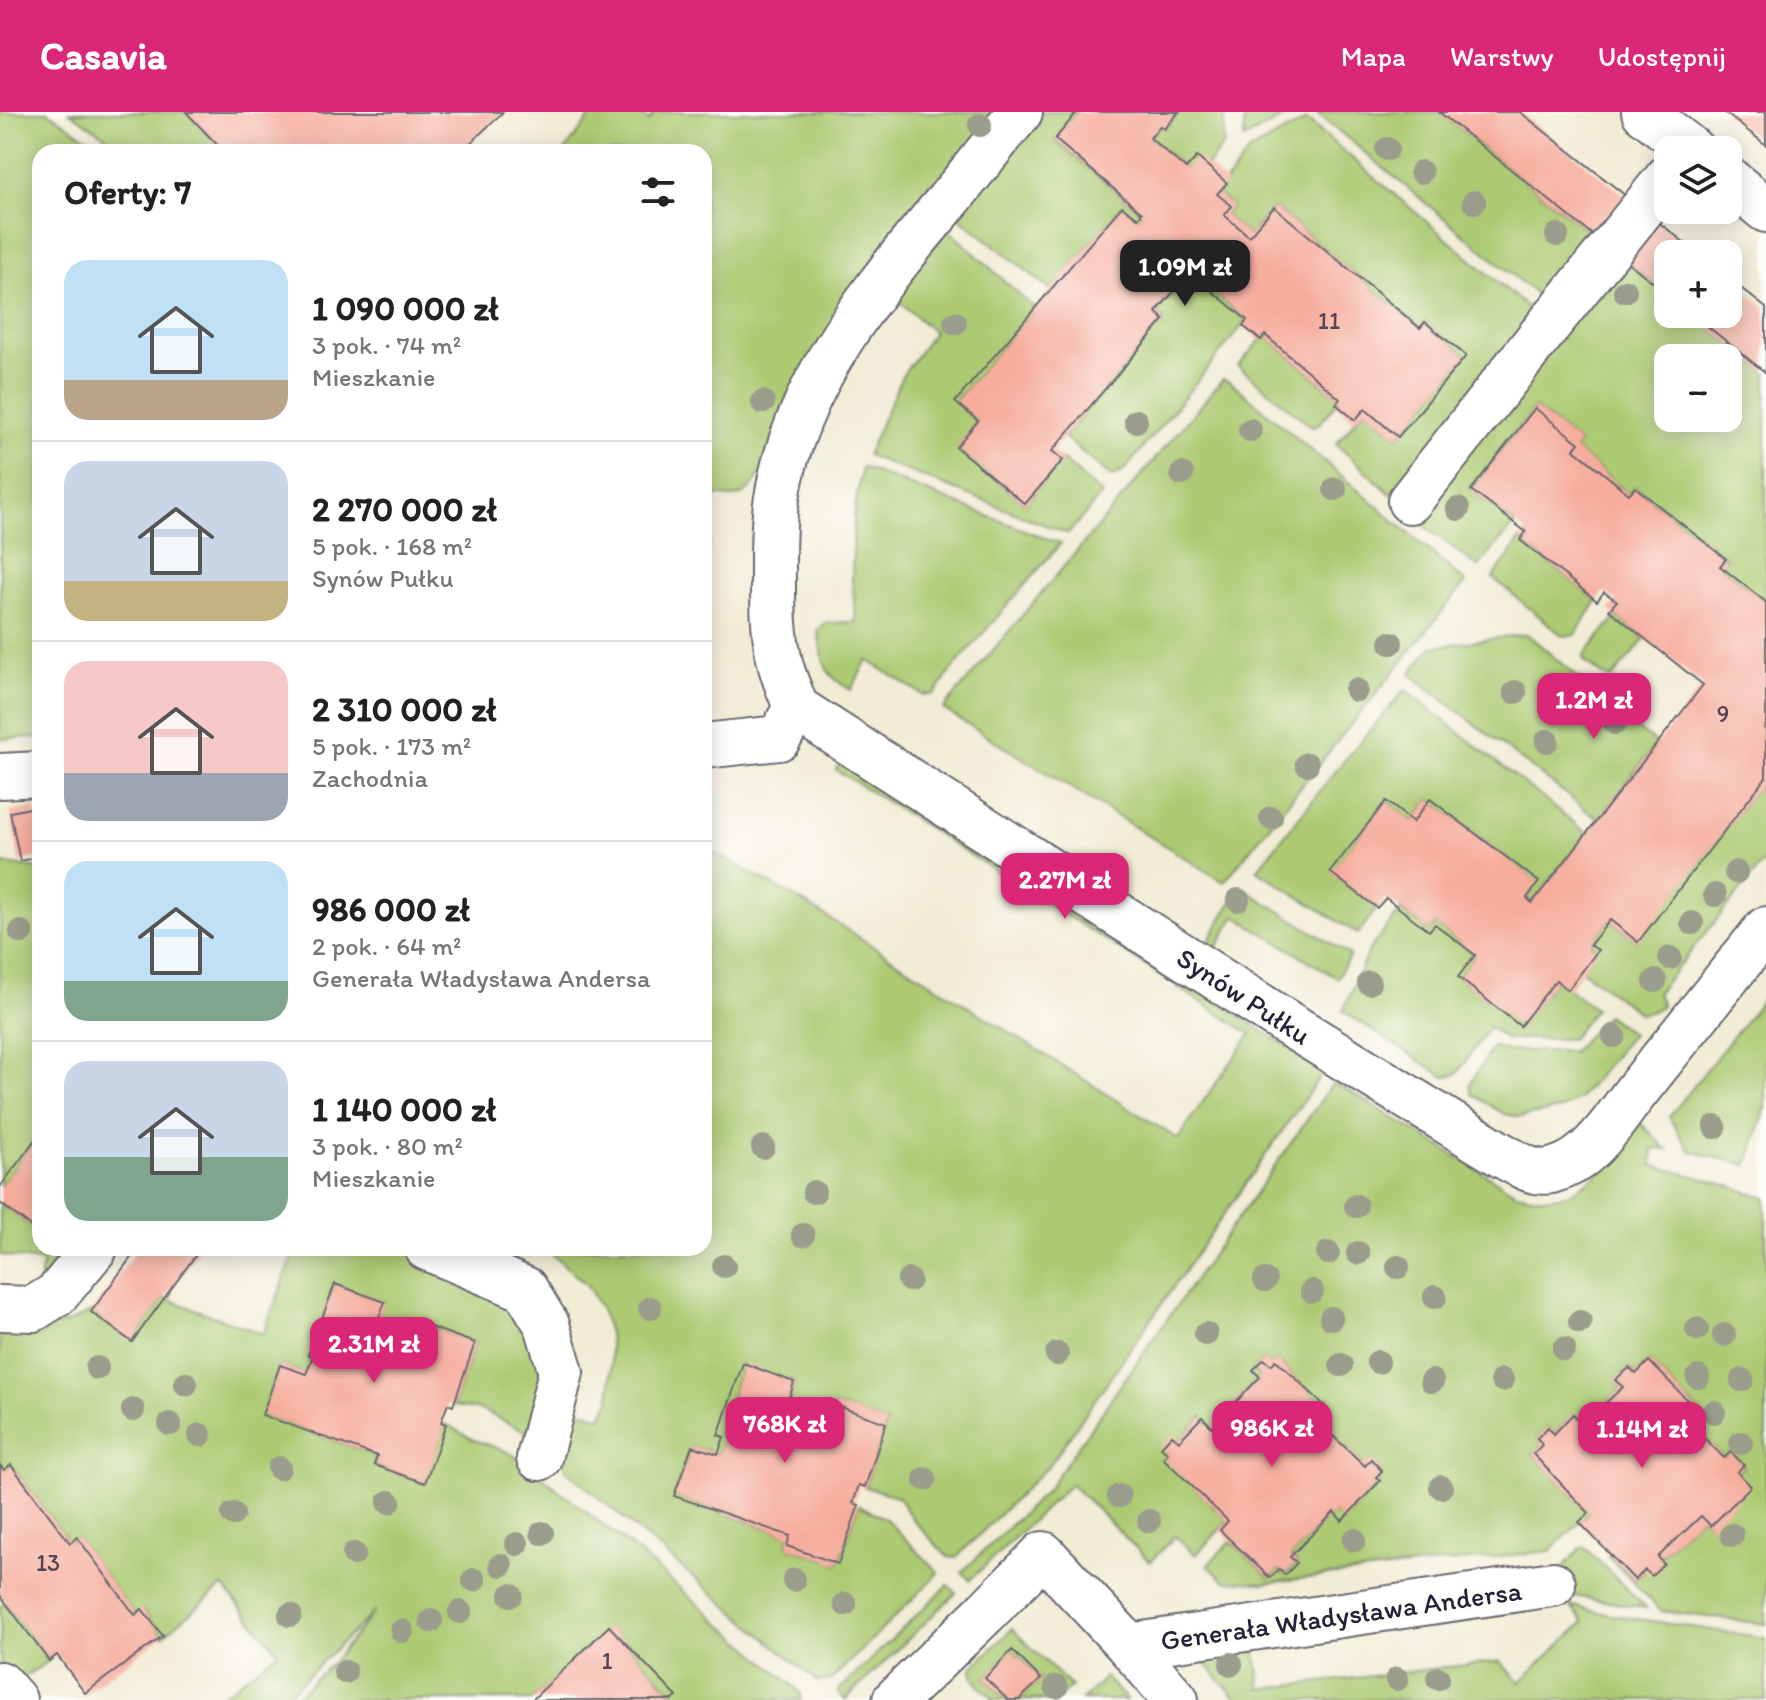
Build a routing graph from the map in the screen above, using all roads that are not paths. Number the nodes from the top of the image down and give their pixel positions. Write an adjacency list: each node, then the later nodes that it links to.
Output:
1 (1020, 112): 8 (street)
2 (1644, 112): 3 (street)
3 (1666, 136)
4 (1742, 190): 6 (street)
5 (1654, 194): 7 (street)
6 (1766, 210)
7 (1410, 501)
8 (799, 724): 9 (street); 12 (street, Synów Pułku)
9 (712, 744)
10 (32, 774): 11 (street)
11 (0, 776)
12 (1766, 929)
13 (88, 1256): 15 (street)
14 (446, 1256): 16 (street)
15 (0, 1308)
16 (539, 1458)
17 (1553, 1584): 18 (street, Generała Władysława Andersa)
18 (1129, 1646): 21 (street, Generała Władysława Andersa); 22 (street, Generała Władysława Andersa)
19 (0, 1684): 20 (street)
20 (14, 1700)
21 (895, 1700)
22 (1176, 1700)

